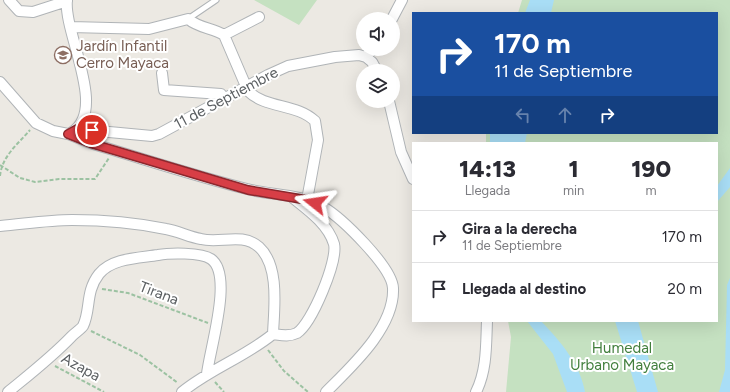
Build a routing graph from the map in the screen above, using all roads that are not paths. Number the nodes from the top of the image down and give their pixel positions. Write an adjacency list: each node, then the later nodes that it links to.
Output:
1 (9, 0): 2 (street)
2 (70, 0): 8 (street)
3 (216, 0): 7 (lane)
4 (402, 0): 5 (street)
5 (396, 12)
6 (259, 17): 9 (street)
7 (188, 18): 8 (street); 9 (street)
8 (71, 27): 16 (street)
9 (224, 35): 13 (street)
10 (356, 55): 13 (street, 11 de Septiembre)
11 (162, 73): 14 (street)
12 (0, 82): 16 (street)
13 (247, 87): 14 (street, 11 de Septiembre); 19 (street)
14 (224, 98): 16 (street, 11 de Septiembre)
15 (391, 108): 17 (street)
16 (73, 132): 18 (street)
17 (412, 177)
18 (293, 198): 19 (street); 22 (street)
19 (307, 200): 26 (street)
20 (0, 226): 22 (street)
21 (487, 322): 27 (street)
22 (273, 334): 23 (street)
23 (207, 374): 24 (street); 25 (street)
24 (184, 391)
25 (8, 392)
26 (326, 392)
27 (476, 392)

